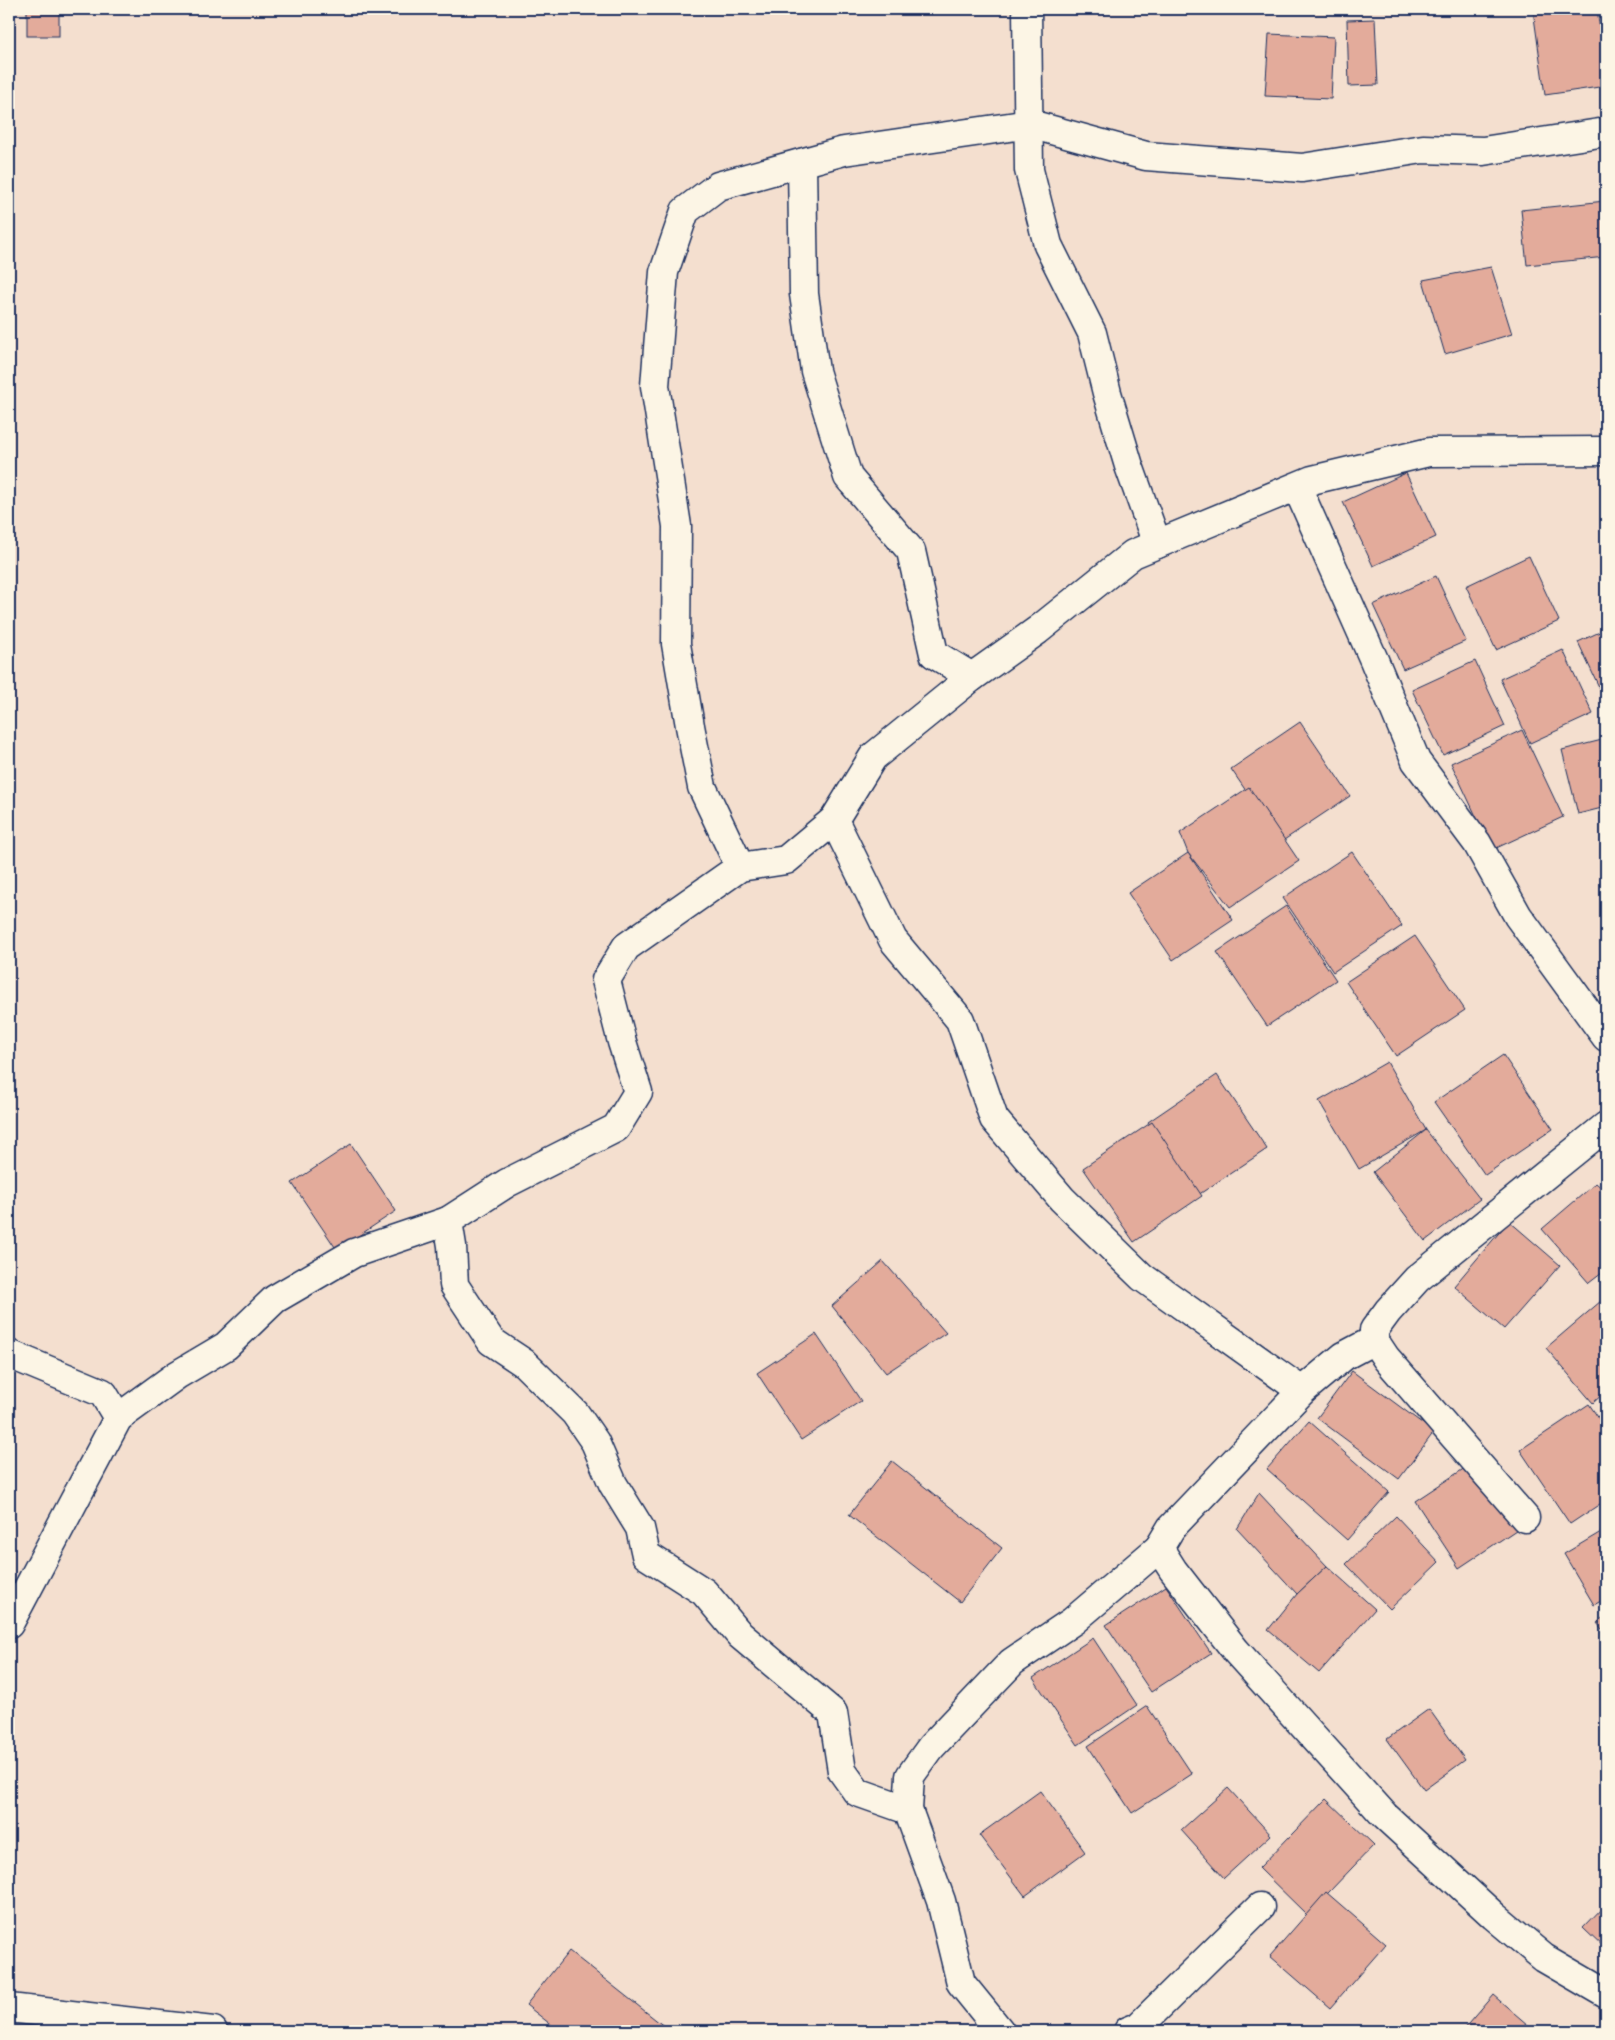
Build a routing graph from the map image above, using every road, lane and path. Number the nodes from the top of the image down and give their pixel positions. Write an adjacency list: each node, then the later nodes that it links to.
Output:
1 (1027, 9): 2 (street)
2 (1030, 124): 3 (street); 4 (street); 7 (street)
3 (1606, 132)
4 (802, 163): 8 (street); 10 (street)
5 (1606, 451): 6 (street)
6 (1297, 486): 7 (street); 11 (street)
7 (1157, 544): 8 (street)
8 (972, 677): 9 (street)
9 (834, 820): 10 (street); 16 (street)
10 (740, 867): 13 (street)
11 (1606, 1037)
12 (1606, 1126): 14 (street)
13 (448, 1221): 17 (street); 21 (street)
14 (1374, 1340): 16 (street); 18 (street)
15 (9, 1354): 17 (street)
16 (1302, 1391): 19 (street)
17 (118, 1418): 20 (street)
18 (1525, 1518)
19 (1159, 1548): 21 (street); 23 (street)
20 (9, 1624)
21 (908, 1810): 26 (street)
22 (1260, 1907): 27 (street)
23 (1606, 1994)
24 (9, 2008): 25 (street)
25 (213, 2031)
26 (1000, 2031)
27 (1128, 2031)

